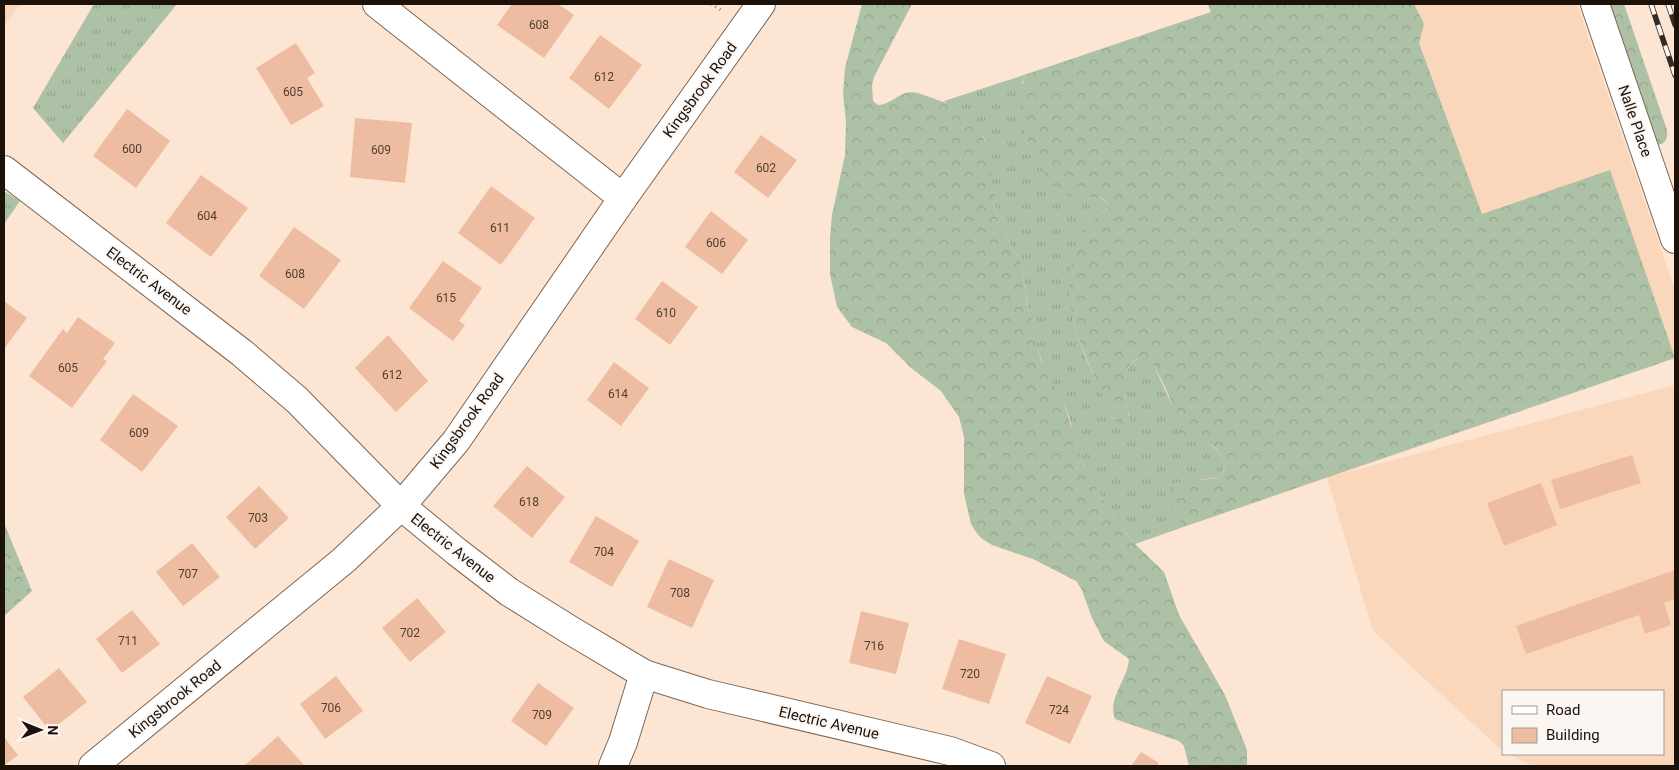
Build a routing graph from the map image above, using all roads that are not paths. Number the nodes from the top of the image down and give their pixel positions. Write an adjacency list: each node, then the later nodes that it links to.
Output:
1 (377, 4): 5 (street)
2 (761, 4): 5 (street, Kingsbrook Road)
3 (1595, 4): 6 (street, Nalle Place)
4 (4, 170): 7 (street, Electric Avenue)
5 (623, 198): 7 (street, Kingsbrook Road)
6 (1675, 239)
7 (401, 506): 8 (street, Electric Avenue); 9 (street, Kingsbrook Road)
8 (644, 674): 10 (street); 11 (street, Electric Avenue)
9 (93, 766)
10 (613, 766)
11 (991, 766)

